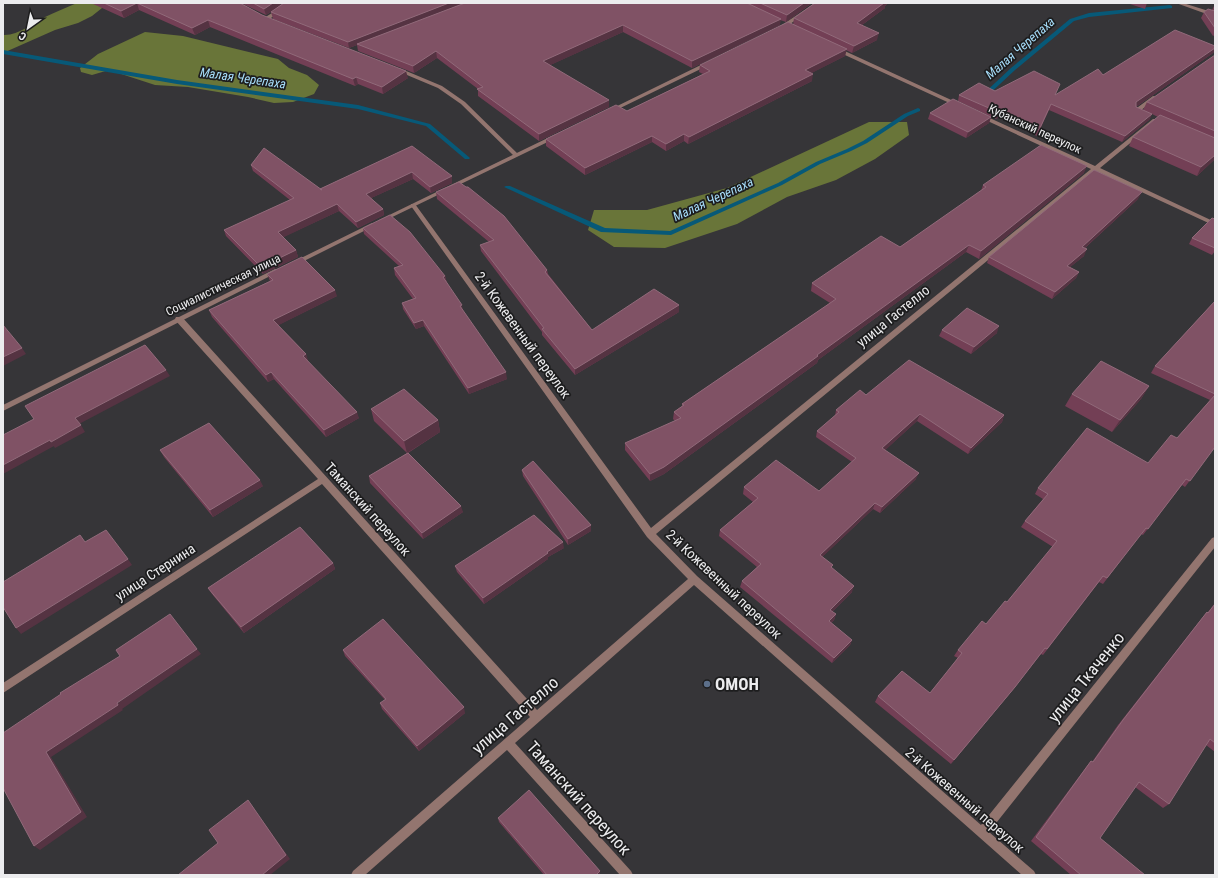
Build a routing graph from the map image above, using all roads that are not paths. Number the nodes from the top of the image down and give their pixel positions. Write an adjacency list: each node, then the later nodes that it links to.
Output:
1 (291, 3): 6 (street)
2 (818, 3): 9 (street)
3 (1178, 3): 4 (street)
4 (1215, 15)
5 (260, 16): 6 (street)
6 (266, 19): 7 (street)
7 (273, 22)
8 (779, 23): 9 (street)
9 (786, 26): 10 (street); 11 (street)
10 (793, 29)
11 (772, 33)
12 (829, 46): 16 (street)
13 (715, 60): 18 (street)
14 (392, 67): 20 (street)
15 (1162, 93): 21 (street, улица Гастелло)
16 (965, 109)
17 (972, 112): 21 (street, Кубанский переулок)
18 (601, 114)
19 (566, 132): 20 (street, Социалистическая улица)
20 (516, 155): 22 (street, Социалистическая улица)
21 (1094, 168): 23 (street, Кубанский переулок); 27 (street, улица Гастелло)
22 (413, 205): 24 (street, Социалистическая улица); 27 (street, 2-й Кожевенный переулок)
23 (1215, 224)
24 (179, 319): 25 (street, Социалистическая улица); 26 (street, Таманский переулок)
25 (3, 408)
26 (322, 480): 30 (street, улица Стернина); 31 (street, Таманский переулок)
27 (650, 534): 29 (street, 2-й Кожевенный переулок)
28 (1215, 541): 33 (street, улица Ткаченко)
29 (694, 580): 31 (street, улица Гастелло); 33 (street, 2-й Кожевенный переулок)
30 (3, 688)
31 (537, 717): 32 (street, улица Гастелло)
32 (508, 743): 34 (street, улица Гастелло); 35 (street, Таманский переулок)
33 (982, 833): 36 (street, 2-й Кожевенный переулок)
34 (357, 875)
35 (627, 875)
36 (1030, 875)

